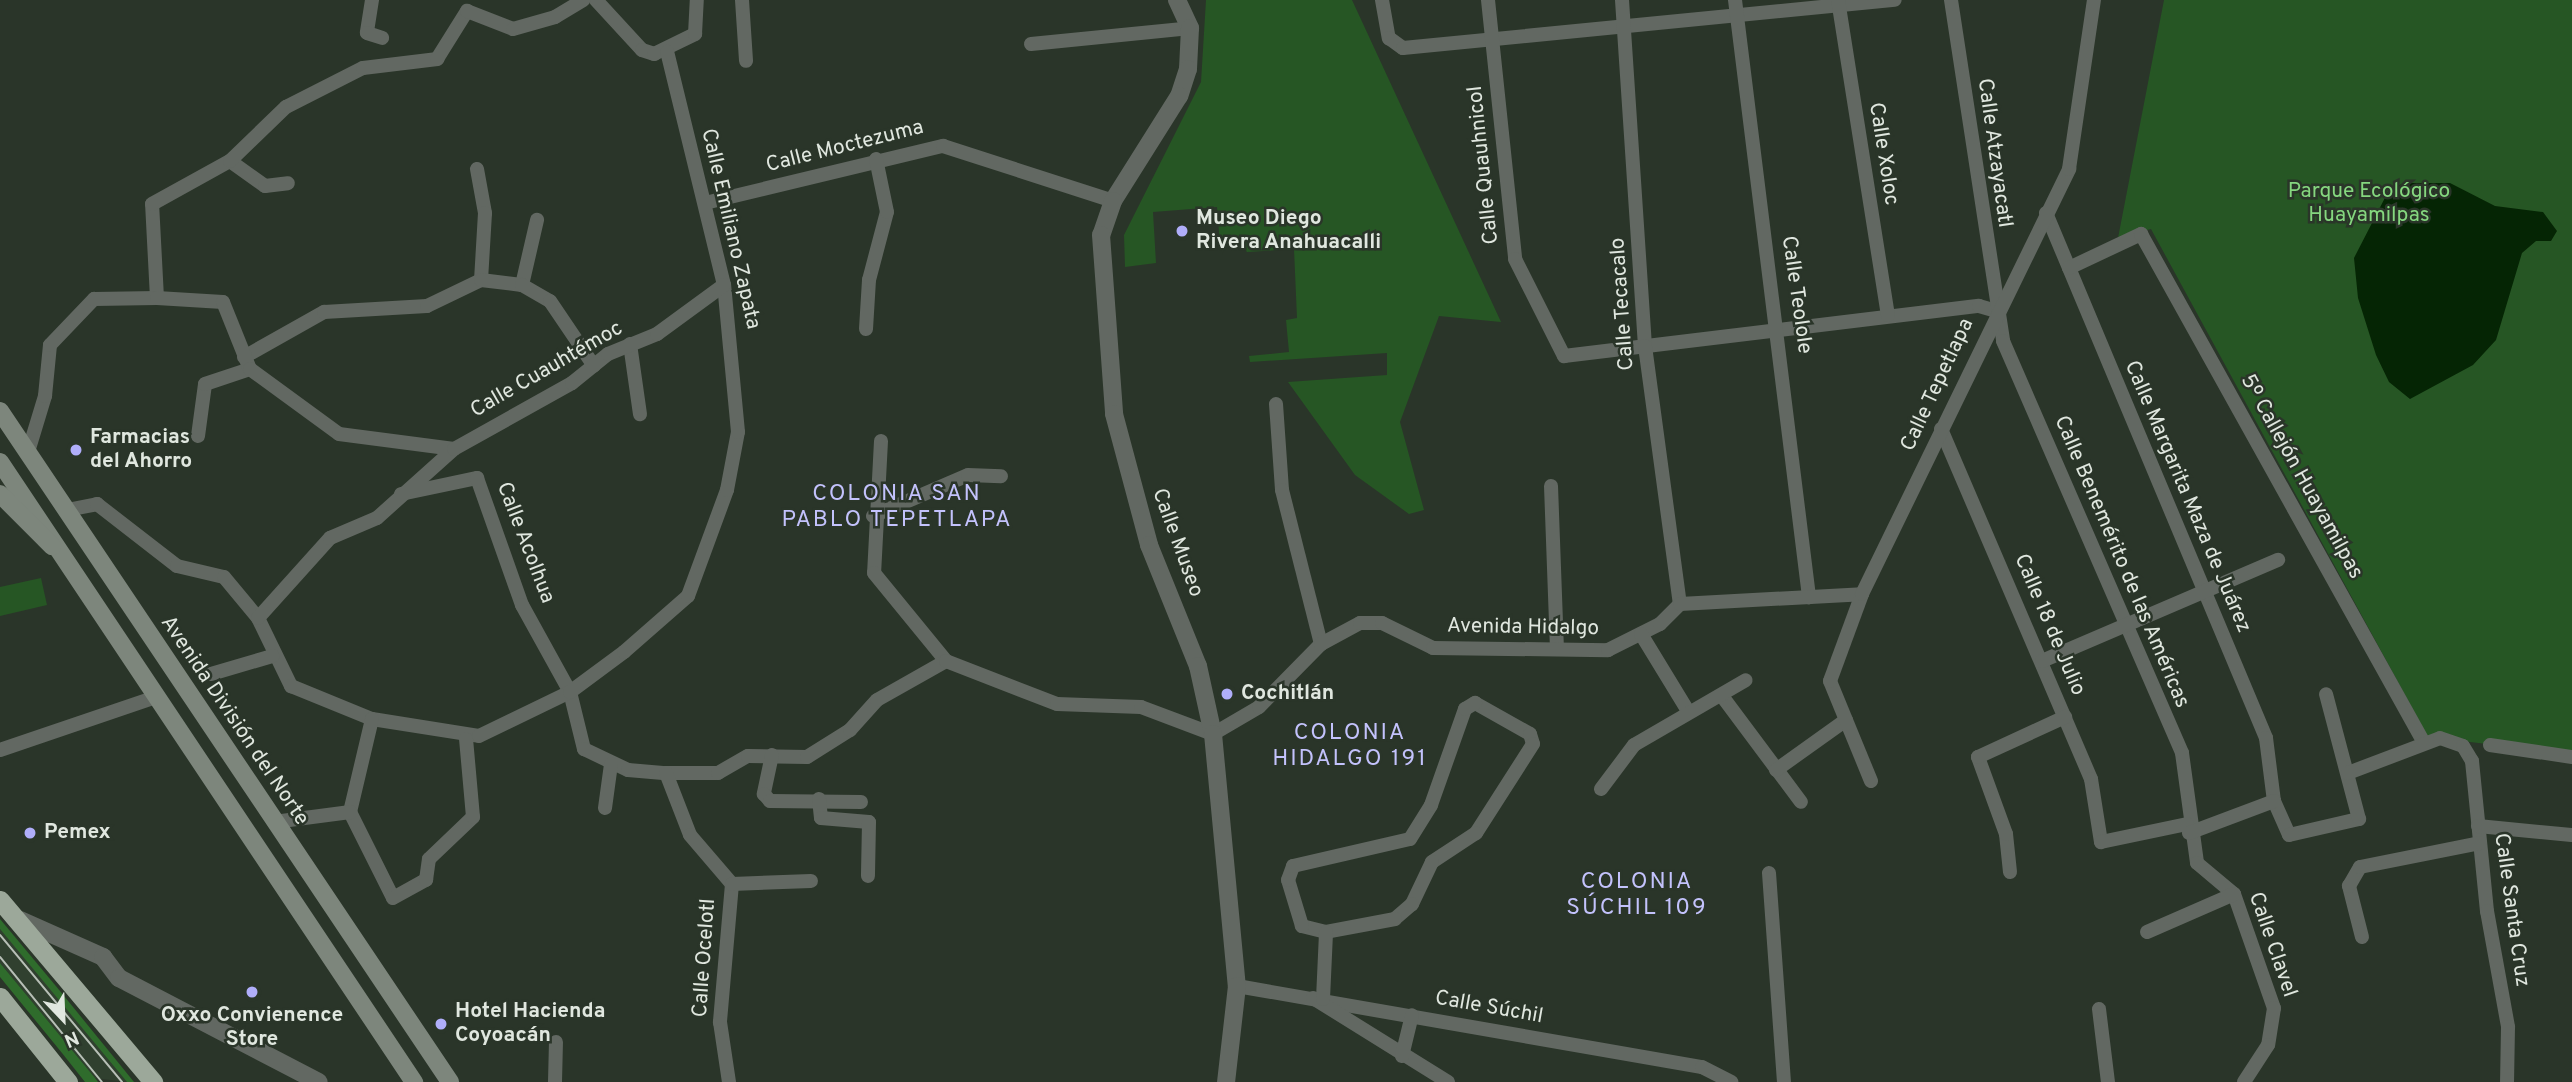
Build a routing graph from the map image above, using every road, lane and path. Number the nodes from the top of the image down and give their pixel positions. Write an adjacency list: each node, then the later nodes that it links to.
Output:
1 (372, 0): 18 (street)
2 (583, 0): 24 (street)
3 (596, 0): 21 (street)
4 (697, 0): 21 (street)
5 (742, 0): 22 (street)
6 (1177, 0): 16 (street, Calle Museo)
7 (1382, 0): 19 (street)
8 (1488, 0): 19 (street, Calle Quauhnicol)
9 (1622, 0): 17 (street, Calle Tecacalo)
10 (1735, 0): 15 (street, Calle Teolole)
11 (1895, 0): 14 (street)
12 (1951, 0): 36 (street, Calle Atzayacatl)
13 (2094, 0): 29 (street, Calle Tepetlapa)
14 (1838, 2): 15 (street); 37 (street, Calle Xoloc)
15 (1735, 18): 17 (street); 38 (street, Calle Teolole)
16 (1190, 28): 20 (street); 27 (street, Calle Museo)
17 (1625, 29): 19 (street); 41 (street, Calle Tecacalo)
18 (382, 38)
19 (1492, 42): 41 (street, Calle Quauhnicol)
20 (1031, 44)
21 (667, 52): 28 (street, Calle Emiliano Zapata)
22 (746, 61)
23 (876, 159): 27 (street, Calle Moctezuma); 28 (street, Calle Moctezuma); 39 (street)
24 (229, 161): 26 (street); 35 (street)
25 (477, 169): 32 (street)
26 (288, 183)
27 (1113, 201): 83 (street, Calle Museo)
28 (705, 204): 34 (street, Calle Emiliano Zapata)
29 (2046, 213): 31 (street, Calle Margarita Maza de Juárez); 36 (street, Calle Tepetlapa)
30 (537, 220): 33 (street)
31 (2069, 268): 61 (street, Calle Margarita Maza de Juárez); 85 (street, 5º Callejón Huayamilpas)
32 (481, 280): 33 (street); 42 (street)
33 (522, 285): 43 (street)
34 (724, 285): 40 (street, Calle Cuauhtémoc); 75 (street, Calle Emiliano Zapata)
35 (157, 298): 42 (street); 51 (street)
36 (1996, 311): 37 (street); 47 (street, Calle Tepetlapa); 66 (street, Calle Benemérito de las Américas)
37 (1888, 316): 38 (street)
38 (1780, 328): 41 (street); 63 (street, Calle Teolole)
39 (866, 329)
40 (631, 344): 43 (street, Calle Cuauhtémoc); 46 (street)
41 (1646, 346): 64 (street, Calle Tecacalo)
42 (247, 363): 48 (street); 50 (street)
43 (594, 366): 50 (street, Calle Cuauhtémoc)
44 (1276, 404): 68 (street)
45 (0, 411): 51 (main road, Avenida División del Norte)
46 (640, 414)
47 (1941, 429): 62 (street, Calle Tepetlapa); 72 (street, Calle 18 de Julio)
48 (198, 436)
49 (881, 441): 58 (street)
50 (454, 449): 56 (street, Calle Cuauhtémoc)
51 (27, 452): 57 (main road, Avenida División del Norte)
52 (0, 461): 59 (main road)
53 (1001, 476): 58 (street)
54 (1551, 486): 69 (street)
55 (0, 494): 59 (main road)
56 (401, 494): 65 (street, Calle Cuauhtémoc); 75 (street, Calle Acolhua)
57 (67, 510): 65 (street); 103 (main road, Avenida División del Norte)
58 (873, 516): 71 (street)
59 (61, 552): 78 (main road)
60 (2278, 560): 61 (street)
61 (2203, 590): 66 (street); 98 (street, Calle Margarita Maza de Juárez)
62 (1862, 594): 63 (street); 82 (street, Calle Tepetlapa)
63 (1809, 597): 64 (street)
64 (1680, 604): 67 (street, Avenida Hidalgo)
65 (258, 618): 70 (street)
66 (2122, 624): 72 (street); 105 (street, Calle Benemérito de las Américas)
67 (1642, 634): 69 (street, Avenida Hidalgo); 79 (street)
68 (1321, 644): 69 (street, Avenida Hidalgo); 83 (street, Avenida Hidalgo)
69 (1557, 649)
70 (272, 656): 73 (street); 81 (street)
71 (946, 661): 83 (street); 89 (street)
72 (2042, 661): 80 (street, Calle 18 de Julio)
73 (211, 674)
74 (1746, 680): 77 (street)
75 (570, 692): 84 (street, Calle Emiliano Zapata); 91 (street)
76 (2326, 694): 94 (street)
77 (1722, 696): 79 (street); 92 (street)
78 (153, 698): 86 (main road); 88 (street)
79 (1688, 711): 96 (street)
80 (2065, 717): 105 (street, Calle 18 de Julio); 108 (street)
81 (372, 719): 84 (street); 102 (street)
82 (1846, 720): 92 (street); 95 (street, Calle Tepetlapa)
83 (1213, 734): 121 (street, Calle Museo)
84 (466, 738): 102 (street)
85 (2423, 741): 94 (street); 104 (street, Calle Santa Cruz)
86 (184, 743): 113 (main road); 124 (main road)
87 (2490, 745): 90 (street)
88 (0, 750)
89 (772, 755): 93 (street); 97 (street)
90 (2572, 757)
91 (611, 764): 93 (street); 101 (street)
92 (1776, 770): 100 (street)
93 (666, 773): 112 (street, Calle Ocelotl)
94 (2348, 773): 98 (street, Calle Margarita Maza de Juárez)
95 (1871, 781)
96 (1601, 789)
97 (819, 799): 99 (street); 110 (street)
98 (2274, 801): 105 (street)
99 (861, 802)
100 (1801, 802)
101 (605, 808)
102 (350, 813): 103 (street)
103 (274, 822): 113 (main road, Avenida División del Norte)
104 (2478, 826): 106 (street); 107 (street, Calle Santa Cruz)
105 (2188, 828): 114 (street, Calle Clavel)
106 (2572, 835)
107 (2480, 843): 119 (street); 144 (street, Calle Santa Cruz)
108 (2010, 872)
109 (1769, 873): 141 (street)
110 (868, 876)
111 (811, 881): 112 (street)
112 (732, 884): 137 (street, Calle Ocelotl)
113 (318, 887): 120 (main road, Avenida División del Norte)
114 (2234, 894): 118 (street); 143 (street, Calle Clavel)
115 (0, 900): 116 (highway)
116 (20, 920): 131 (highway); 132 (street)
117 (1326, 932): 117 (street); 123 (street)
118 (2147, 932)
119 (2362, 937)
120 (383, 983): 124 (main road); 128 (main road, Avenida División del Norte)
121 (1237, 986): 123 (street, Calle Súchil); 138 (street, Calle Museo)
122 (0, 997): 130 (highway)
123 (1318, 999): 126 (street, Calle Súchil); 129 (street)
124 (357, 1000): 133 (main road)
125 (2099, 1009): 142 (street)
126 (1412, 1015): 129 (street); 140 (street, Calle Súchil)
127 (556, 1042): 136 (street)
128 (431, 1056): 134 (main road, Avenida División del Norte); 135 (street, Avenida División del Norte)
129 (1402, 1056): 139 (street)
130 (68, 1082)
131 (153, 1082)
132 (319, 1082)
133 (414, 1082)
134 (450, 1082)
135 (458, 1082)
136 (555, 1082)
137 (729, 1082)
138 (1226, 1082)
139 (1448, 1082)
140 (1731, 1082)
141 (1784, 1082)
142 (2108, 1082)
143 (2244, 1082)
144 (2507, 1082)

